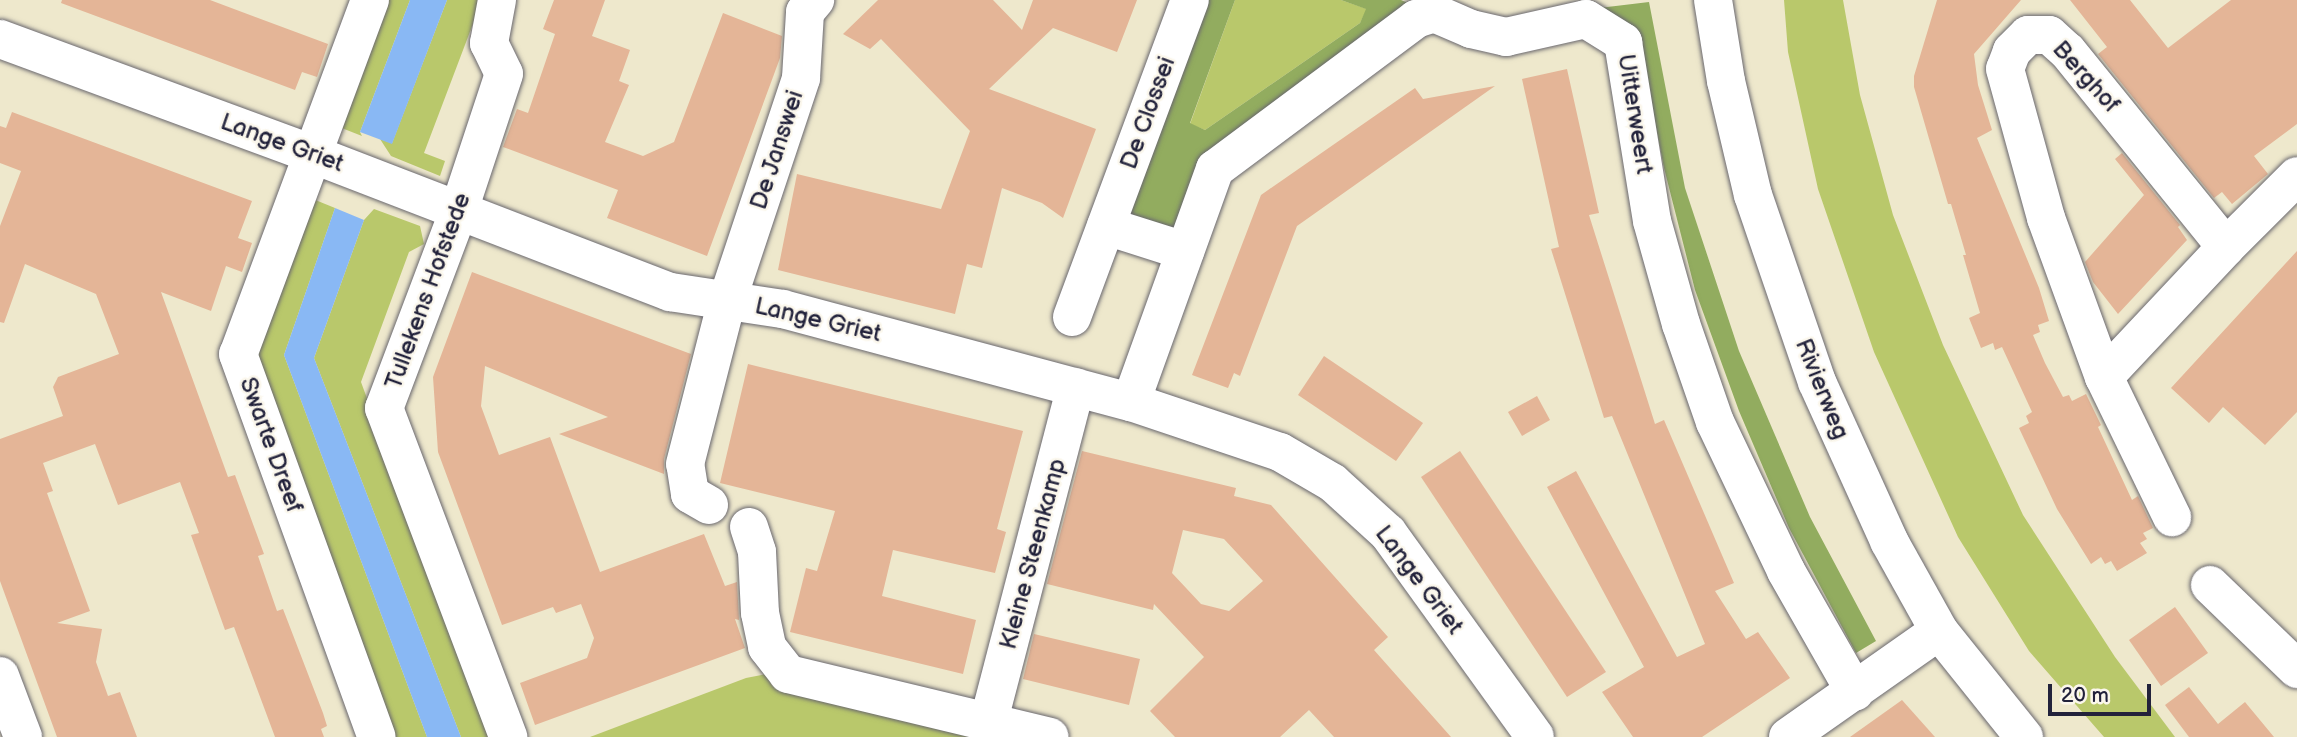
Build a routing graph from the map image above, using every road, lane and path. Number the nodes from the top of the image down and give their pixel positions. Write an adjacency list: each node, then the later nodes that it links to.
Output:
1 (369, 0): 7 (street, Swarte Dreef)
2 (497, 0): 9 (street, Tullekens Hofstede)
3 (815, 0): 13 (street, De Janswei)
4 (1189, 0): 10 (street, De Clossei)
5 (1713, 0): 22 (street, Rivierweg)
6 (0, 39): 7 (street, Lange Griet)
7 (313, 154): 9 (street, Lange Griet); 28 (street, Swarte Dreef)
8 (2297, 176): 11 (street)
9 (459, 210): 13 (street, Lange Griet); 29 (street, Tullekens Hofstede)
10 (1106, 226): 12 (street); 14 (street, De Clossei)
11 (2226, 247): 15 (street); 15 (street, Berghof)
12 (1185, 251): 17 (street, Uitterweert); 25 (street, Uitterweert)
13 (727, 300): 16 (street, Lange Griet); 18 (street)
14 (1072, 317)
15 (2104, 377): 19 (street, Berghof)
16 (1076, 387): 17 (street, Lange Griet); 26 (street, Kleine Steenkamp)
17 (1131, 401): 31 (street, Lange Griet)
18 (709, 505)
19 (2172, 517)
20 (749, 527): 26 (street)
21 (2210, 584): 23 (street)
22 (1939, 631): 25 (street); 33 (street, Rivierweg)
23 (2297, 670)
24 (0, 676): 27 (street)
25 (1855, 692): 32 (street)
26 (989, 720): 30 (street)
27 (23, 737)
28 (377, 737)
29 (508, 737)
30 (1050, 737)
31 (1535, 737)
32 (1788, 737)
33 (2024, 737)

